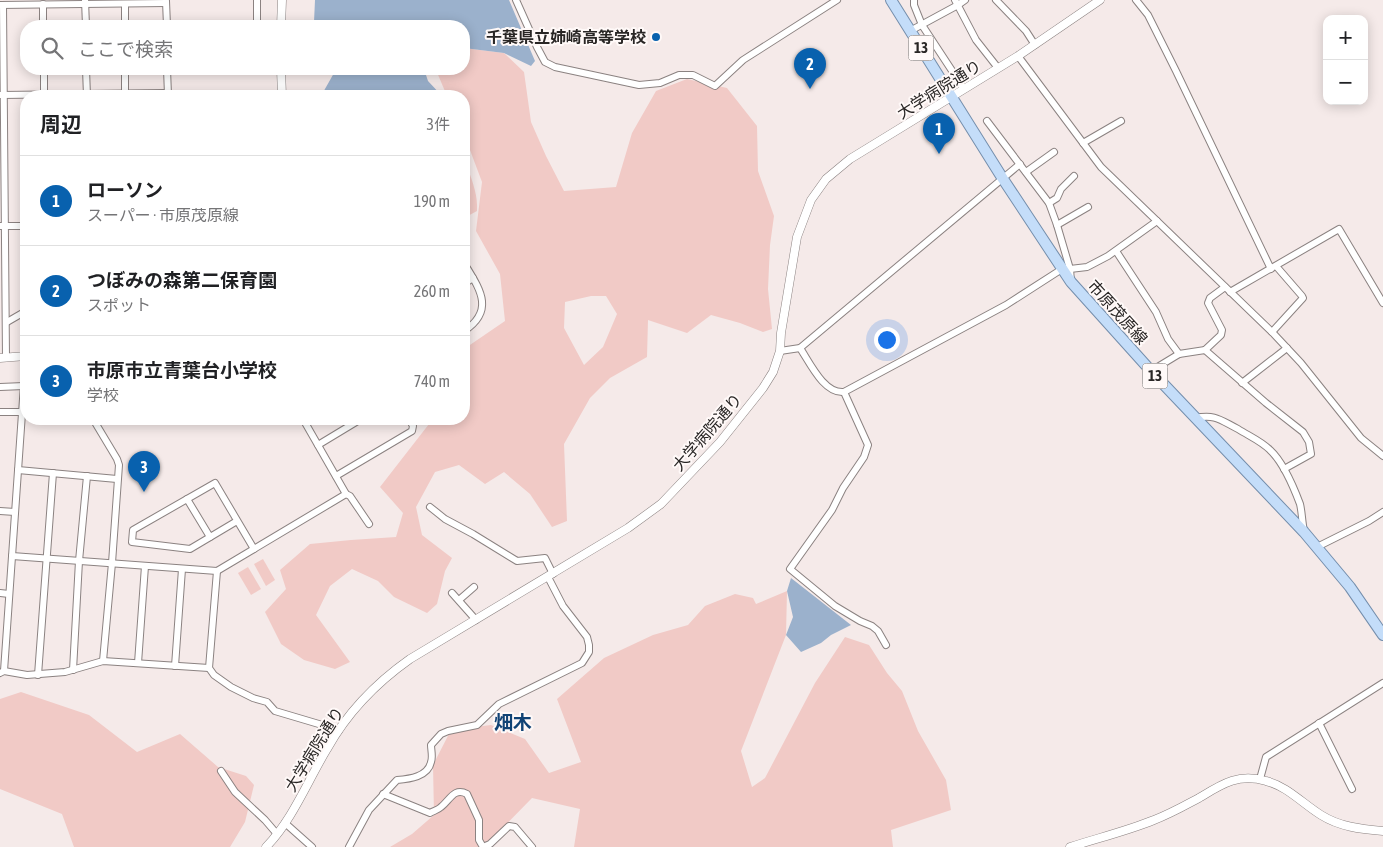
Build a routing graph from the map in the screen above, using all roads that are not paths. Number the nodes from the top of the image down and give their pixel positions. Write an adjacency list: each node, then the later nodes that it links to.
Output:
1 (257, 0): 21 (street)
2 (282, 0): 22 (street)
3 (516, 0): 4 (street)
4 (837, 0)
5 (891, 0): 24 (main road, 市原茂原線 / 13)
6 (914, 0): 23 (street)
7 (964, 0): 13 (street)
8 (996, 0): 25 (street)
9 (1100, 0): 25 (street, 大学病院通り)
10 (1136, 0): 58 (street)
11 (85, 2): 14 (street); 15 (street); 18 (street)
12 (166, 2): 15 (street); 20 (street)
13 (956, 3): 23 (street); 27 (street)
14 (43, 4): 16 (street); 17 (street)
15 (125, 4): 19 (street)
16 (1, 5): 39 (street)
17 (44, 20)
18 (86, 20)
19 (125, 20)
20 (167, 20)
21 (256, 20)
22 (282, 20)
23 (922, 25): 24 (street); 33 (street)
24 (910, 31): 41 (main road, 市原茂原線 / 13)
25 (1035, 45): 26 (street, 大学病院通り)
26 (1018, 56): 27 (street, 大学病院通り); 44 (street)
27 (998, 68): 33 (street, 大学病院通り)
28 (44, 75): 34 (street)
29 (86, 75): 35 (street)
30 (125, 75): 36 (street)
31 (167, 75): 37 (street)
32 (281, 75): 38 (street)
33 (964, 89): 41 (street, 大学病院通り)
34 (44, 90)
35 (87, 90)
36 (125, 90)
37 (168, 90)
38 (282, 90)
39 (2, 95): 40 (street); 50 (street)
40 (20, 95)
41 (952, 97): 49 (main road, 市原茂原線 / 13); 73 (street, 大学病院通り)
42 (987, 121): 46 (street)
43 (1121, 121): 44 (street)
44 (1083, 142): 53 (street)
45 (1054, 152): 47 (street)
46 (1020, 164): 47 (street); 49 (street)
47 (1026, 172): 51 (street)
48 (1074, 176): 51 (street)
49 (1003, 179): 59 (main road, 市原茂原線 / 13); 70 (street)
50 (2, 183): 55 (street)
51 (1049, 203): 54 (street)
52 (1088, 207): 54 (street)
53 (1157, 221): 57 (street); 63 (street)
54 (1057, 225): 59 (street)
55 (3, 226): 56 (street); 67 (street)
56 (20, 226)
57 (1116, 251): 59 (street); 74 (street)
58 (1273, 267): 64 (street); 65 (street); 69 (street)
59 (1066, 269): 77 (main road, 市原茂原線 / 13); 81 (street)
60 (470, 273): 61 (street)
61 (473, 278): 62 (street); 68 (street)
62 (470, 280)
63 (1225, 287): 64 (street); 72 (street)
64 (1230, 292): 69 (street)
65 (1383, 303)
66 (20, 313): 67 (street)
67 (4, 319): 76 (street)
68 (470, 326)
69 (1272, 332): 71 (street)
70 (800, 348): 73 (street); 81 (street)
71 (1287, 348): 78 (street); 91 (street)
72 (1205, 350): 74 (street); 78 (street)
73 (780, 352): 117 (street, 大学病院通り)
74 (1179, 354): 77 (street)
75 (20, 357): 76 (street)
76 (3, 358)
77 (1151, 371): 84 (main road, 市原茂原線 / 13)
78 (1242, 383): 92 (street)
79 (20, 386): 80 (street)
80 (0, 387)
81 (844, 392): 125 (street)
82 (0, 412): 83 (street)
83 (20, 412)
84 (1195, 418): 92 (street); 106 (main road, 市原茂原線 / 13)
85 (21, 425): 93 (street)
86 (97, 425): 97 (street)
87 (306, 425): 90 (street)
88 (351, 425): 90 (street)
89 (412, 425): 96 (street)
90 (318, 445): 96 (street)
91 (1383, 456)
92 (1284, 469): 106 (street)
93 (18, 470): 94 (street); 102 (street)
94 (53, 473): 95 (street); 111 (street)
95 (86, 476): 97 (street); 112 (street)
96 (336, 476): 98 (street)
97 (117, 479): 113 (street)
98 (346, 494): 105 (street); 109 (street)
99 (186, 499): 104 (street); 107 (street); 107 (street)
100 (430, 507): 117 (street)
101 (0, 511): 102 (street)
102 (15, 512): 110 (street)
103 (1383, 512): 108 (street)
104 (238, 521): 107 (street); 109 (street)
105 (369, 524)
106 (1304, 532): 108 (main road, 市原茂原線 / 13)
107 (210, 537)
108 (1316, 547): 124 (main road, 市原茂原線 / 13)
109 (254, 549): 116 (street)
110 (12, 556): 111 (street); 121 (street)
111 (46, 559): 112 (street); 132 (street)
112 (79, 561): 113 (street); 130 (street)
113 (112, 564): 114 (street); 126 (street)
114 (145, 566): 115 (street); 127 (street)
115 (182, 569): 116 (street); 128 (street)
116 (217, 571): 129 (street)
117 (550, 576): 123 (street, 大学病院通り); 139 (street)
118 (474, 587): 122 (street)
119 (0, 593): 121 (street)
120 (452, 593): 122 (street)
121 (9, 594): 131 (street)
122 (459, 600): 123 (street)
123 (476, 620): 135 (street, 大学病院通り)
124 (1382, 630)
125 (886, 644)
126 (103, 661): 127 (street); 130 (street)
127 (138, 663): 128 (street)
128 (175, 666): 129 (street)
129 (209, 668): 135 (street)
130 (73, 670): 132 (street)
131 (2, 672): 132 (street)
132 (38, 675)
133 (1383, 683): 134 (street)
134 (1319, 723): 137 (street); 138 (street)
135 (339, 730): 140 (street, 大学病院通り)
136 (221, 771): 142 (street)
137 (1260, 779): 141 (street); 147 (street)
138 (1352, 789)
139 (383, 794): 145 (street); 146 (street)
140 (284, 823): 142 (street, 大学病院通り); 144 (street)
141 (1383, 831)
142 (277, 834): 143 (street, 大学病院通り)
143 (266, 847)
144 (312, 847)
145 (349, 847)
146 (532, 847)
147 (1070, 847)

